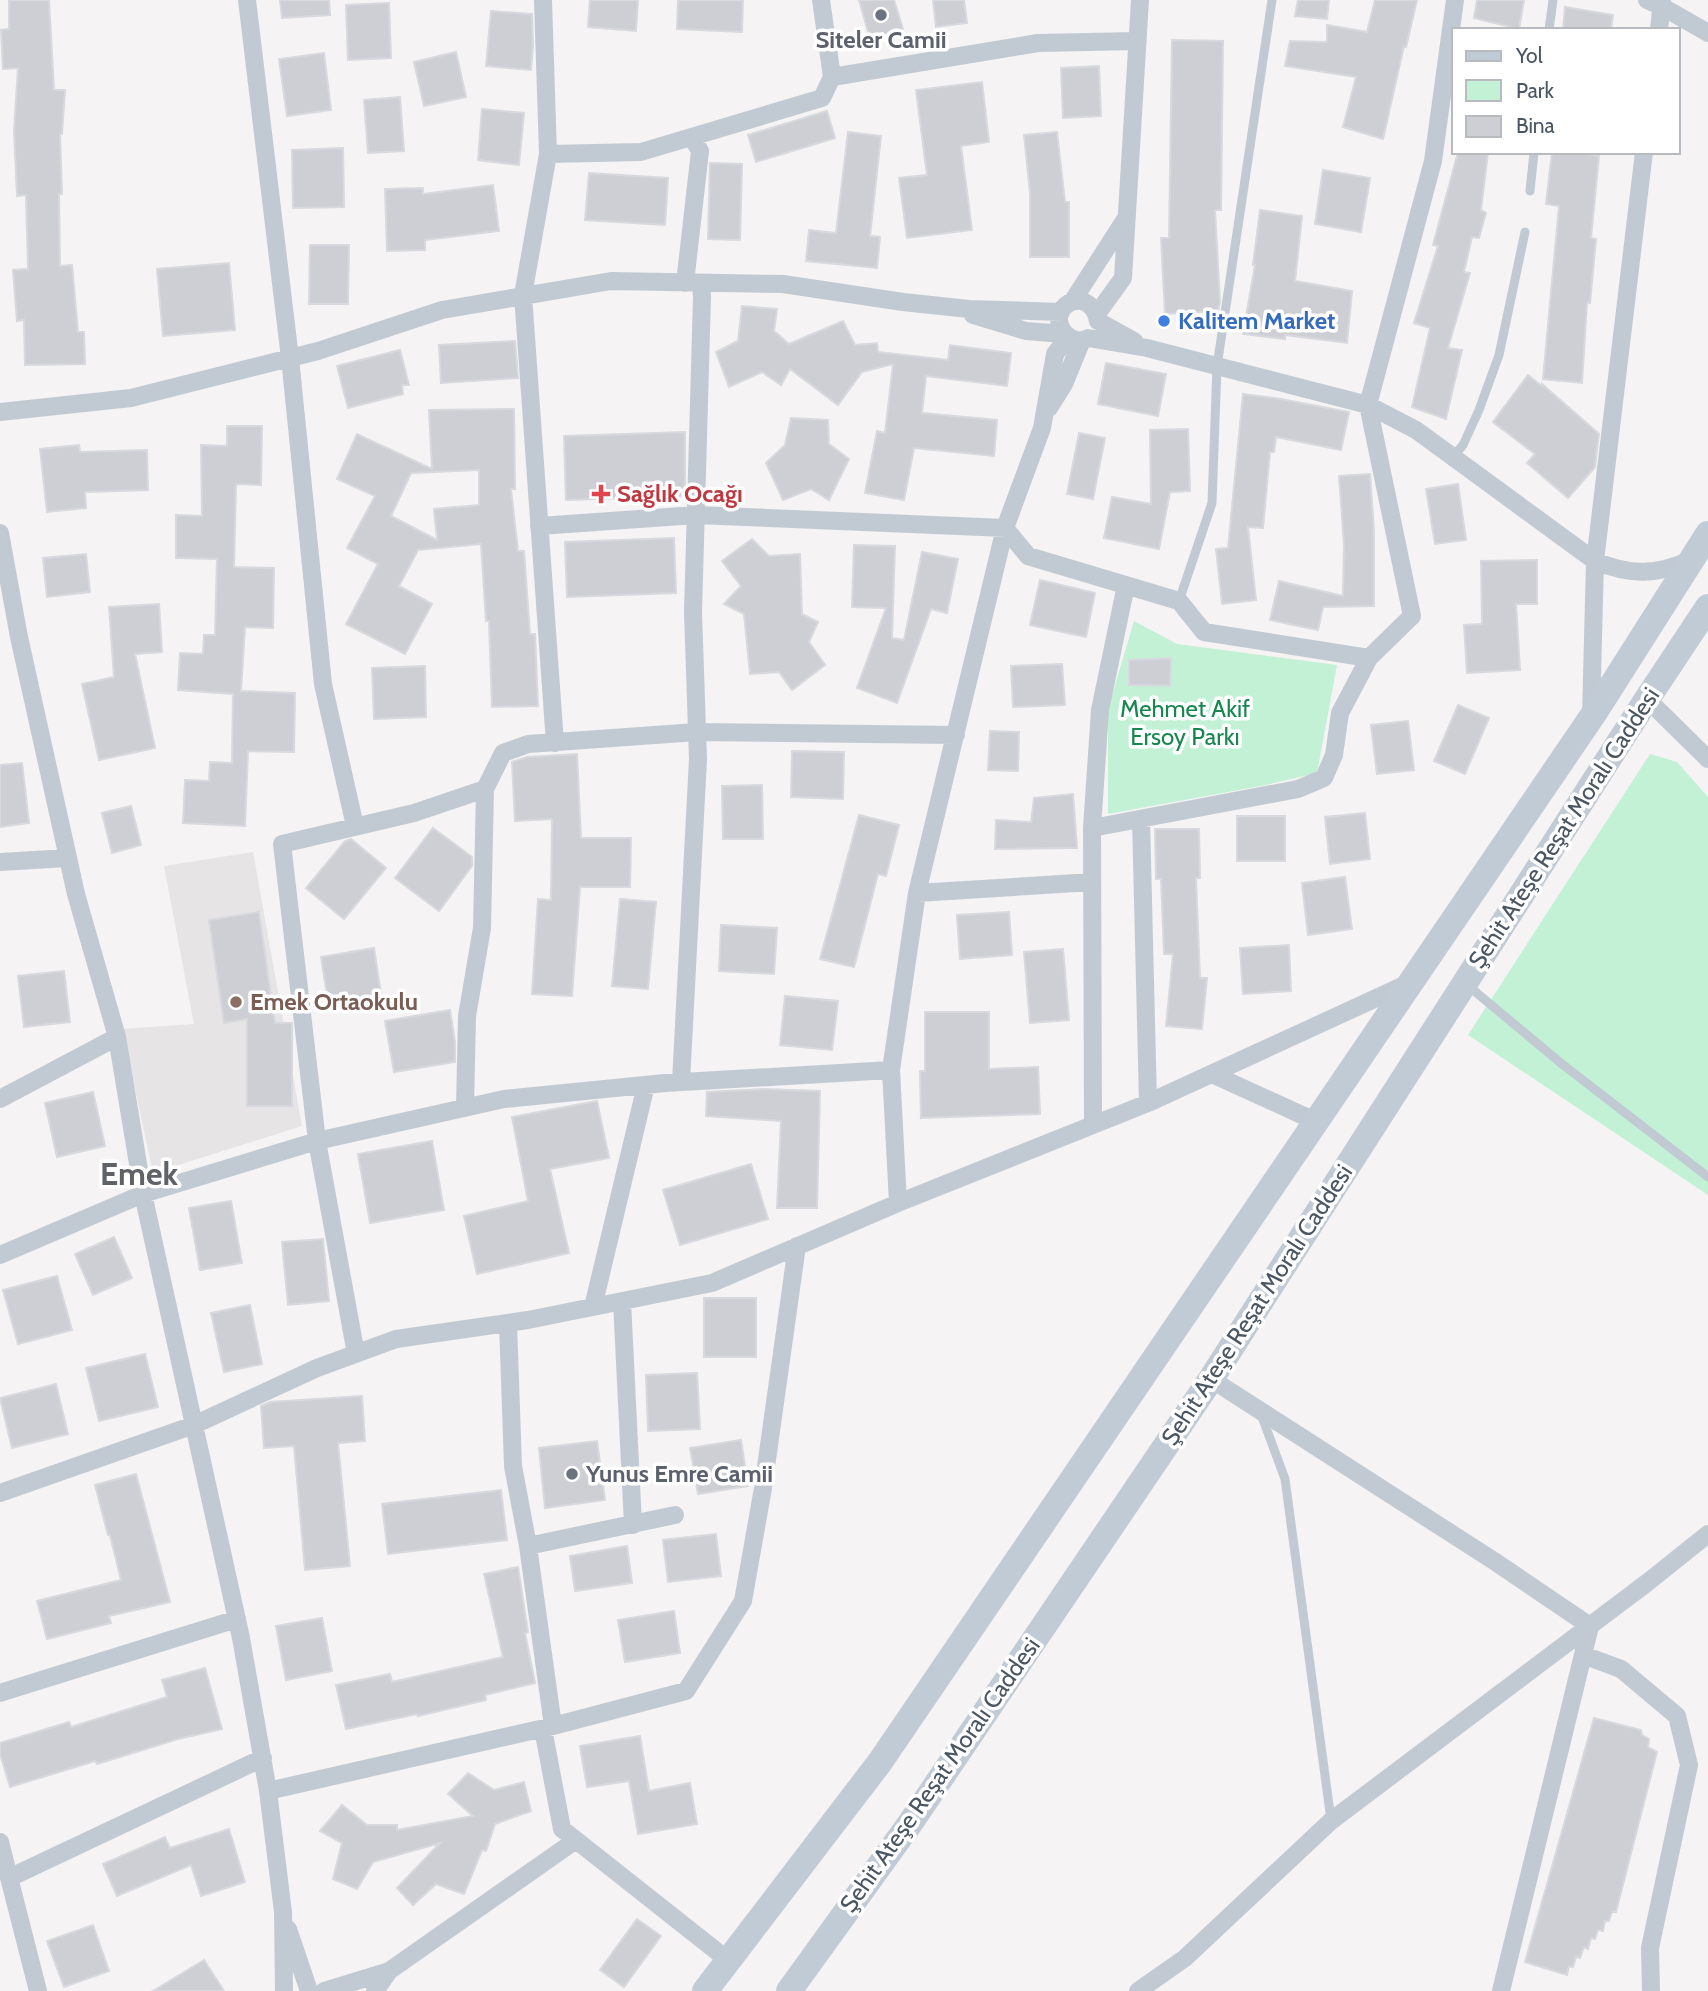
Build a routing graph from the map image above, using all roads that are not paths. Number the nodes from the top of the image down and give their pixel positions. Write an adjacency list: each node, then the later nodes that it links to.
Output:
1 (247, 0): 28 (street)
2 (543, 0): 15 (street)
3 (821, 0): 13 (street)
4 (1140, 0): 12 (street)
5 (1272, 0): 29 (lane)
6 (1455, 0): 30 (street)
7 (1553, 0): 9 (lane)
8 (1657, 2): 10 (street); 11 (street)
9 (1549, 28)
10 (1658, 28)
11 (1708, 33)
12 (1136, 41): 13 (street); 19 (street)
13 (832, 77): 14 (street)
14 (692, 137): 15 (street); 21 (street)
15 (548, 154): 22 (street)
16 (1535, 154): 18 (lane)
17 (1644, 154): 39 (street)
18 (1530, 191)
19 (1128, 215): 24 (street); 25 (street)
20 (1525, 232): 32 (lane)
21 (693, 283): 22 (street); 23 (street); 33 (street)
22 (523, 295): 28 (street); 34 (street)
23 (943, 306): 24 (street); 26 (street)
24 (1066, 307): 25 (street); 26 (street)
25 (1098, 317): 26 (street); 27 (street)
26 (1075, 337): 27 (street); 35 (street)
27 (1146, 348): 29 (street)
28 (290, 358): 31 (street); 53 (street)
29 (1217, 366): 30 (street); 41 (lane)
30 (1368, 405): 32 (street); 44 (street)
31 (0, 412)
32 (1453, 457): 39 (street)
33 (696, 515): 34 (street); 35 (street); 47 (street)
34 (539, 526): 49 (street)
35 (1005, 528): 40 (street); 48 (street)
36 (0, 533): 43 (street)
37 (1708, 534): 38 (main road)
38 (1692, 559): 39 (street); 46 (main road)
39 (1595, 561): 46 (street)
40 (1126, 585): 41 (street); 54 (street)
41 (1179, 601): 44 (street)
42 (1708, 607): 45 (main road, Şehit Ateşe Reşat Moralı Caddesi)
43 (8, 625): 55 (street)
44 (1369, 658): 52 (street)
45 (1647, 699): 50 (street); 60 (main road, Şehit Ateşe Reşat Moralı Caddesi)
46 (1591, 718): 59 (main road)
47 (697, 732): 48 (street); 49 (street); 64 (street)
48 (956, 735): 58 (street)
49 (555, 743): 51 (street)
50 (1708, 758)
51 (485, 789): 53 (street); 68 (street)
52 (1142, 820): 54 (street); 67 (street)
53 (355, 827): 71 (street)
54 (1092, 828): 57 (street)
55 (68, 858): 56 (street); 61 (street)
56 (0, 862)
57 (1092, 882): 58 (street); 70 (street)
58 (917, 893): 62 (street)
59 (1409, 983): 63 (street); 69 (main road)
60 (1465, 983): 72 (lane); 81 (main road, Şehit Ateşe Reşat Moralı Caddesi)
61 (117, 1037): 66 (street); 73 (street)
62 (891, 1070): 64 (street); 74 (street)
63 (1212, 1074): 67 (street); 69 (street)
64 (681, 1082): 65 (street)
65 (646, 1084): 68 (street); 78 (street)
66 (0, 1099)
67 (1148, 1103): 70 (street)
68 (465, 1107): 71 (street)
69 (1315, 1121): 101 (main road)
70 (1093, 1125): 74 (street)
71 (317, 1141): 73 (street); 80 (street)
72 (1708, 1177)
73 (143, 1194): 76 (street); 83 (street)
74 (898, 1203): 75 (street)
75 (797, 1246): 77 (street); 93 (street)
76 (0, 1255)
77 (622, 1301): 78 (street); 86 (street)
78 (593, 1307): 79 (street)
79 (508, 1323): 80 (street); 88 (street)
80 (356, 1354): 83 (street)
81 (1211, 1378): 82 (street); 109 (main road, Şehit Ateşe Reşat Moralı Caddesi)
82 (1259, 1409): 90 (street); 96 (lane)
83 (194, 1425): 84 (street); 89 (street)
84 (0, 1493)
85 (675, 1515): 86 (street)
86 (633, 1525): 88 (street)
87 (1708, 1534): 90 (street)
88 (528, 1546): 93 (street)
89 (237, 1619): 92 (street); 94 (street)
90 (1590, 1626): 91 (street); 96 (street)
91 (1583, 1655): 111 (street); 112 (street)
92 (0, 1693)
93 (548, 1728): 95 (street); 97 (street)
94 (263, 1758): 95 (street); 99 (street)
95 (268, 1791): 100 (street)
96 (1331, 1821): 110 (street)
97 (576, 1840): 101 (street); 102 (street)
98 (0, 1842): 99 (street)
99 (9, 1878): 103 (street)
100 (282, 1912): 104 (street); 105 (street)
101 (729, 1961): 108 (main road)
102 (389, 1972): 106 (street); 107 (street)
103 (38, 1991)
104 (284, 1991)
105 (309, 1991)
106 (324, 1991)
107 (375, 1991)
108 (705, 1991)
109 (789, 1991)
110 (1138, 1991)
111 (1501, 1991)
112 (1651, 1991)

